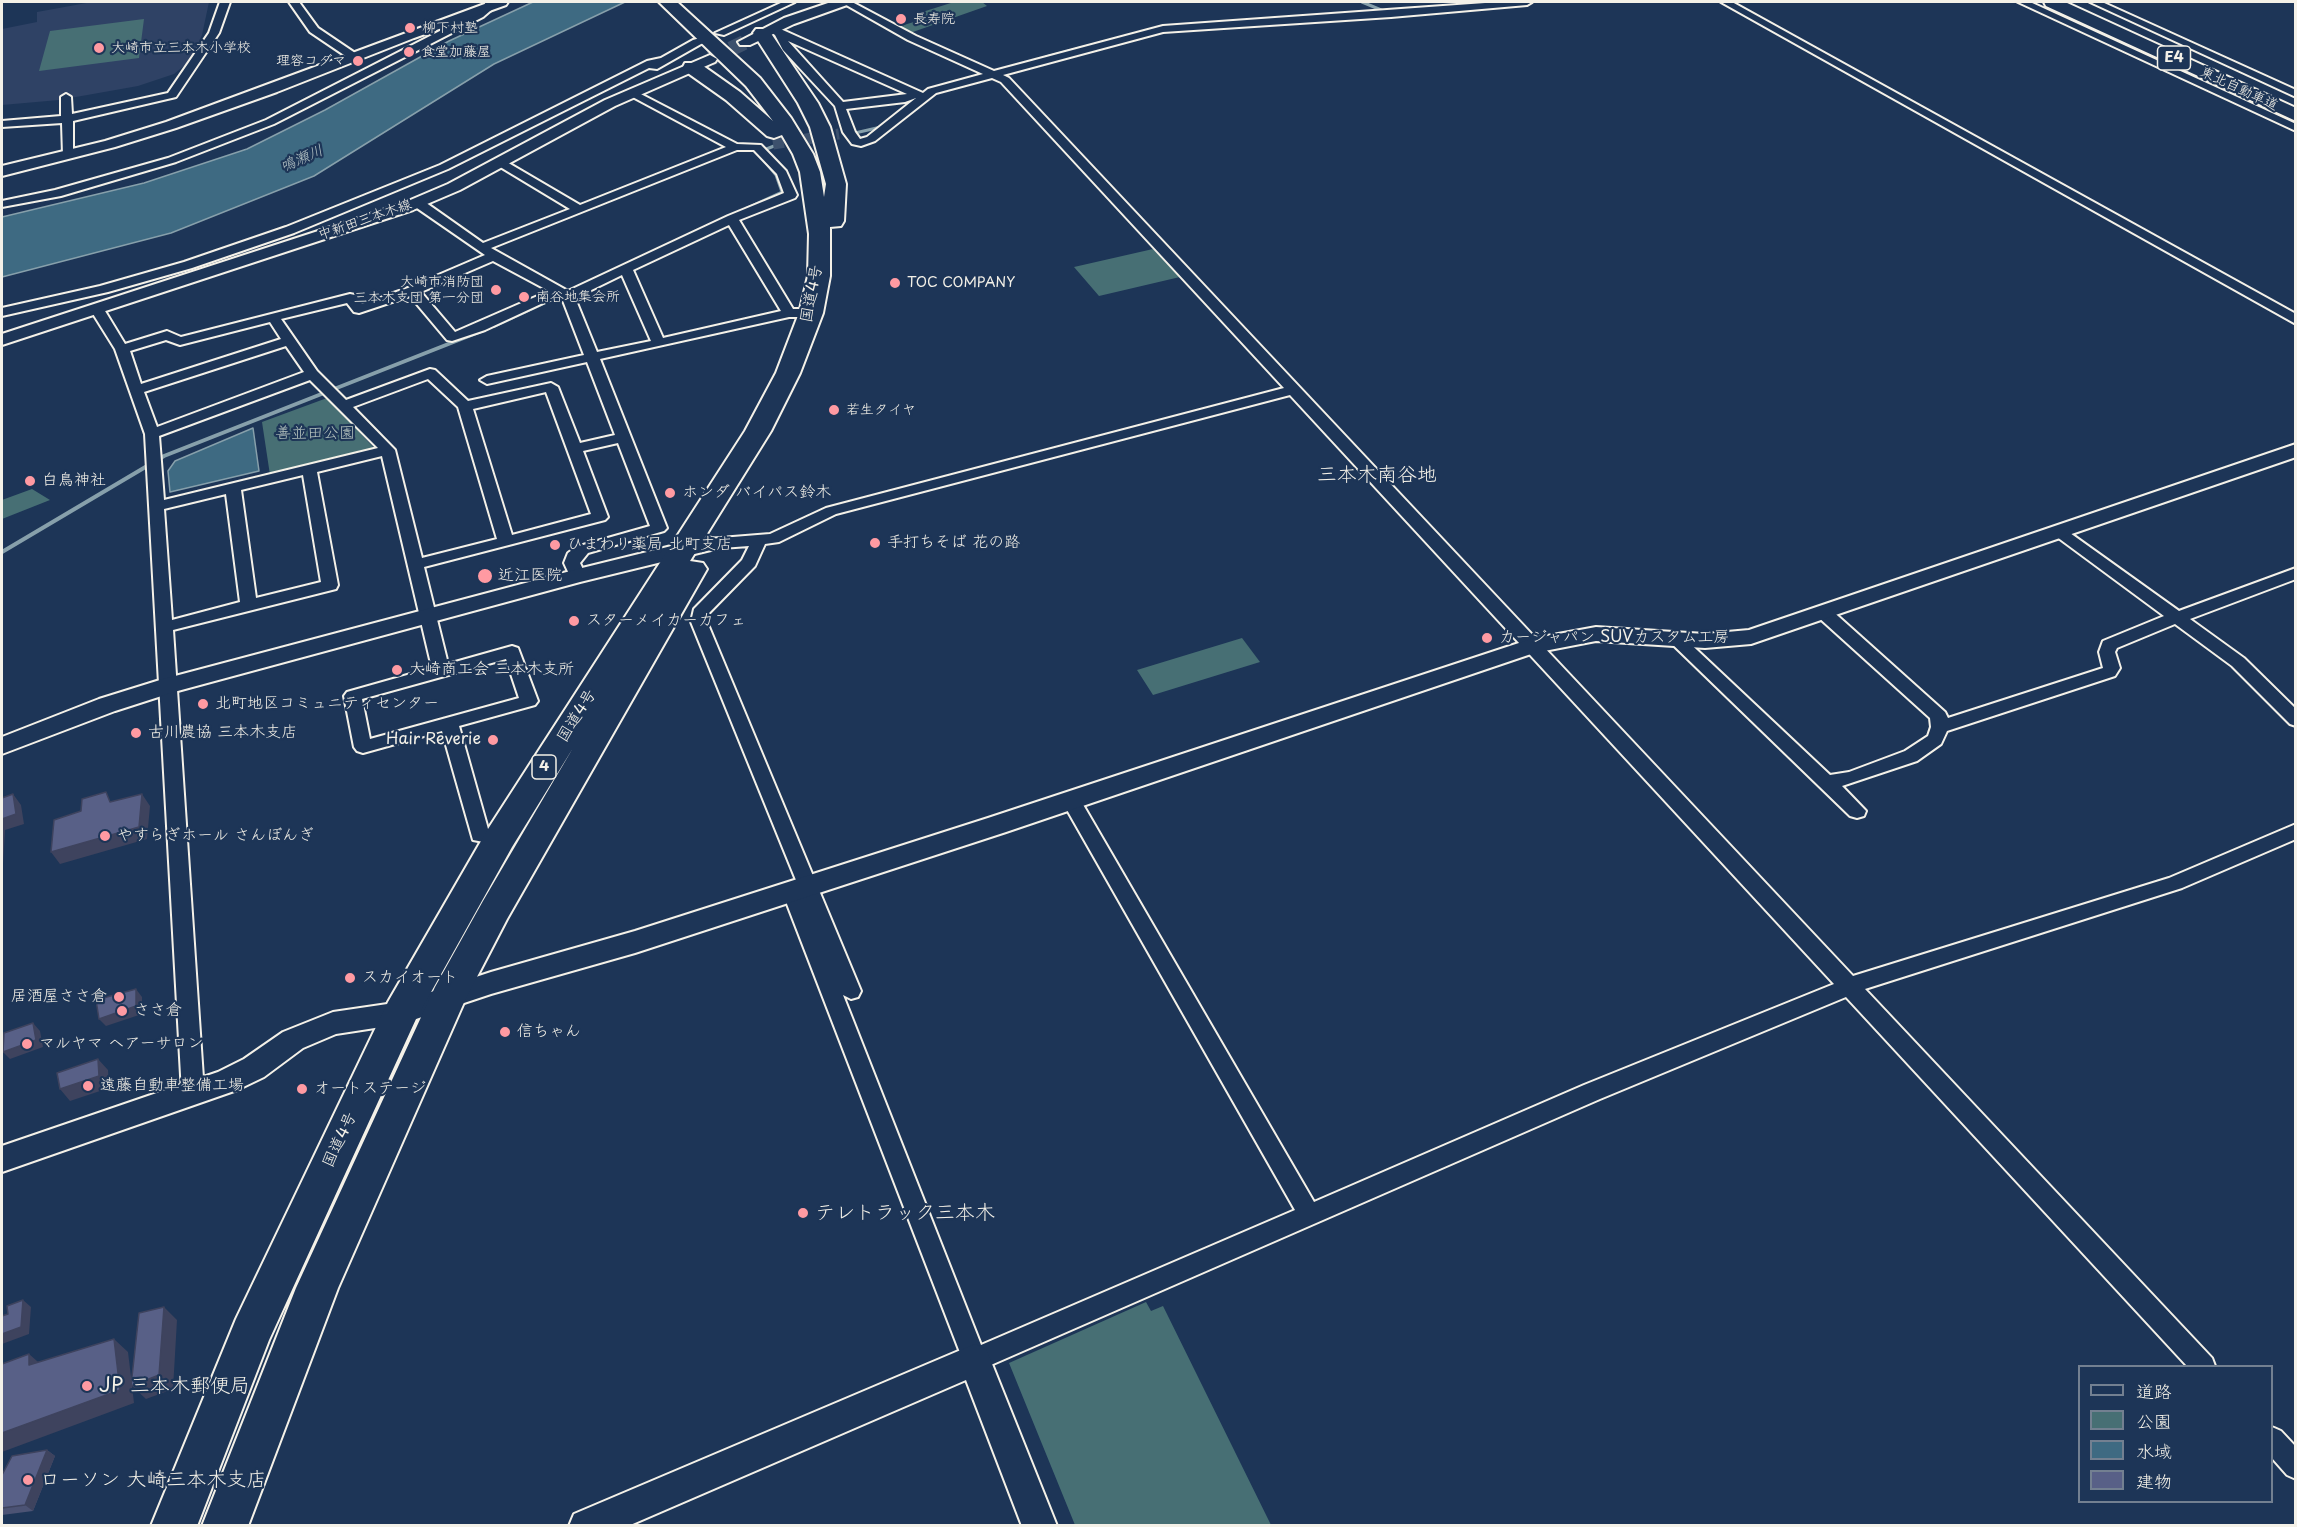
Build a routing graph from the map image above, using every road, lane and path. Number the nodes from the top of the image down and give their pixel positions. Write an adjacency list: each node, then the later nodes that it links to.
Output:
1 (225, 2): 27 (street)
2 (294, 2): 16 (street)
3 (667, 2): 15 (highway, 国道4号 / 4)
4 (684, 2): 15 (highway, 国道4号 / 4)
5 (790, 2): 15 (street)
6 (844, 2): 15 (street, 中新田三本木線); 19 (street)
7 (1527, 2): 14 (street)
8 (1726, 2): 53 (street)
9 (2023, 2): 29 (street)
10 (2052, 2): 26 (highway, 東北自動車道 / E4)
11 (2075, 2): 24 (highway, 東北自動車道 / E4)
12 (2095, 2): 21 (street)
13 (494, 3): 16 (street); 40 (street)
14 (1480, 4): 19 (street)
15 (735, 37): 17 (street); 18 (street, 中新田三本木線); 22 (street); 25 (street); 38 (highway, 国道4号 / 4); 43 (highway, 国道4号 / 4); 43 (highway)
16 (354, 57): 34 (street)
17 (661, 61): 20 (street); 36 (street)
18 (692, 67): 20 (street, 中新田三本木線); 38 (highway)
19 (991, 73): 22 (street); 62 (street)
20 (635, 92): 31 (street); 33 (street, 中新田三本木線)
21 (2295, 94)
22 (919, 96): 25 (street); 25 (street)
23 (66, 97): 27 (street)
24 (2295, 104)
25 (840, 106)
26 (2295, 115)
27 (67, 119): 28 (street); 34 (street)
28 (2, 124)
29 (2295, 128)
30 (773, 144): 32 (street)
31 (735, 147): 32 (street); 41 (street)
32 (757, 147): 42 (street)
33 (520, 150): 35 (street, 中新田三本木線); 36 (street)
34 (69, 155): 37 (street)
35 (501, 163): 39 (street, 中新田三本木線); 41 (street)
36 (439, 169): 50 (street)
37 (2, 171)
38 (814, 196): 51 (highway, 国道4号 / 4)
39 (418, 203): 44 (street); 49 (street, 中新田三本木線)
40 (2, 204)
41 (579, 210): 44 (street)
42 (732, 219): 46 (street); 51 (street)
43 (833, 221): 76 (highway, 国道4号 / 4)
44 (482, 248): 45 (street)
45 (494, 256): 47 (street); 48 (street)
46 (626, 269): 48 (street); 56 (street)
47 (413, 291): 48 (street); 52 (street)
48 (563, 294): 58 (street)
49 (97, 309): 54 (street, 中新田三本木線); 57 (street)
50 (2, 312)
51 (800, 313): 56 (street); 76 (highway, 国道4号 / 4)
52 (273, 317): 55 (street); 57 (street)
53 (2295, 320)
54 (2, 340)
55 (289, 341): 59 (street); 61 (street)
56 (659, 343): 58 (street)
57 (122, 349): 61 (street)
58 (592, 357): 60 (street); 66 (street)
59 (312, 374): 63 (street); 65 (street)
60 (487, 380)
61 (136, 390): 65 (street)
62 (1293, 390): 75 (street); 86 (street)
63 (343, 406): 64 (street); 68 (street)
64 (465, 406): 67 (street); 74 (street)
65 (152, 434): 72 (street)
66 (624, 437): 67 (street); 79 (street)
67 (575, 449): 74 (street)
68 (388, 450): 70 (street); 77 (street)
69 (2295, 450): 73 (street)
70 (309, 469): 71 (street); 80 (street)
71 (233, 487): 72 (street); 80 (street)
72 (157, 506): 84 (street)
73 (2058, 531): 81 (street); 83 (street)
74 (506, 541): 77 (street)
75 (759, 541): 76 (street); 98 (street)
76 (694, 547): 79 (street); 97 (highway, 国道4号 / 4); 101 (highway, 国道4号 / 4)
77 (414, 565): 82 (street)
78 (2295, 573): 83 (street)
79 (578, 576): 82 (street)
80 (249, 606): 84 (street)
81 (1823, 612): 85 (street); 91 (street)
82 (427, 616): 87 (street); 88 (street)
83 (2176, 617): 89 (street); 91 (street)
84 (164, 627): 88 (street)
85 (1675, 639): 86 (street); 93 (street)
86 (1531, 646): 94 (street); 99 (street)
87 (441, 672): 90 (street); 90 (street)
88 (168, 686): 92 (street); 103 (street)
89 (2295, 720)
90 (449, 723): 97 (street)
91 (1941, 727): 93 (street)
92 (2, 746)
93 (1826, 782): 95 (street)
94 (1071, 801): 98 (street); 105 (street)
95 (1857, 811)
96 (2295, 831): 99 (street)
97 (500, 838): 102 (highway, 国道4号 / 4)
98 (800, 888): 100 (street); 101 (street); 106 (street)
99 (1849, 987): 105 (street); 107 (street)
100 (851, 991)
101 (448, 997): 102 (street); 111 (highway, 国道4号 / 4)
102 (401, 1013): 103 (street); 110 (highway, 国道4号 / 4)
103 (193, 1093): 104 (street)
104 (2, 1159)
105 (1309, 1214): 106 (street)
106 (975, 1360): 112 (street); 113 (street)
107 (2202, 1365)
108 (2273, 1442): 109 (street)
109 (2295, 1466)
110 (174, 1526)
111 (225, 1526)
112 (586, 1526)
113 (1040, 1526)

